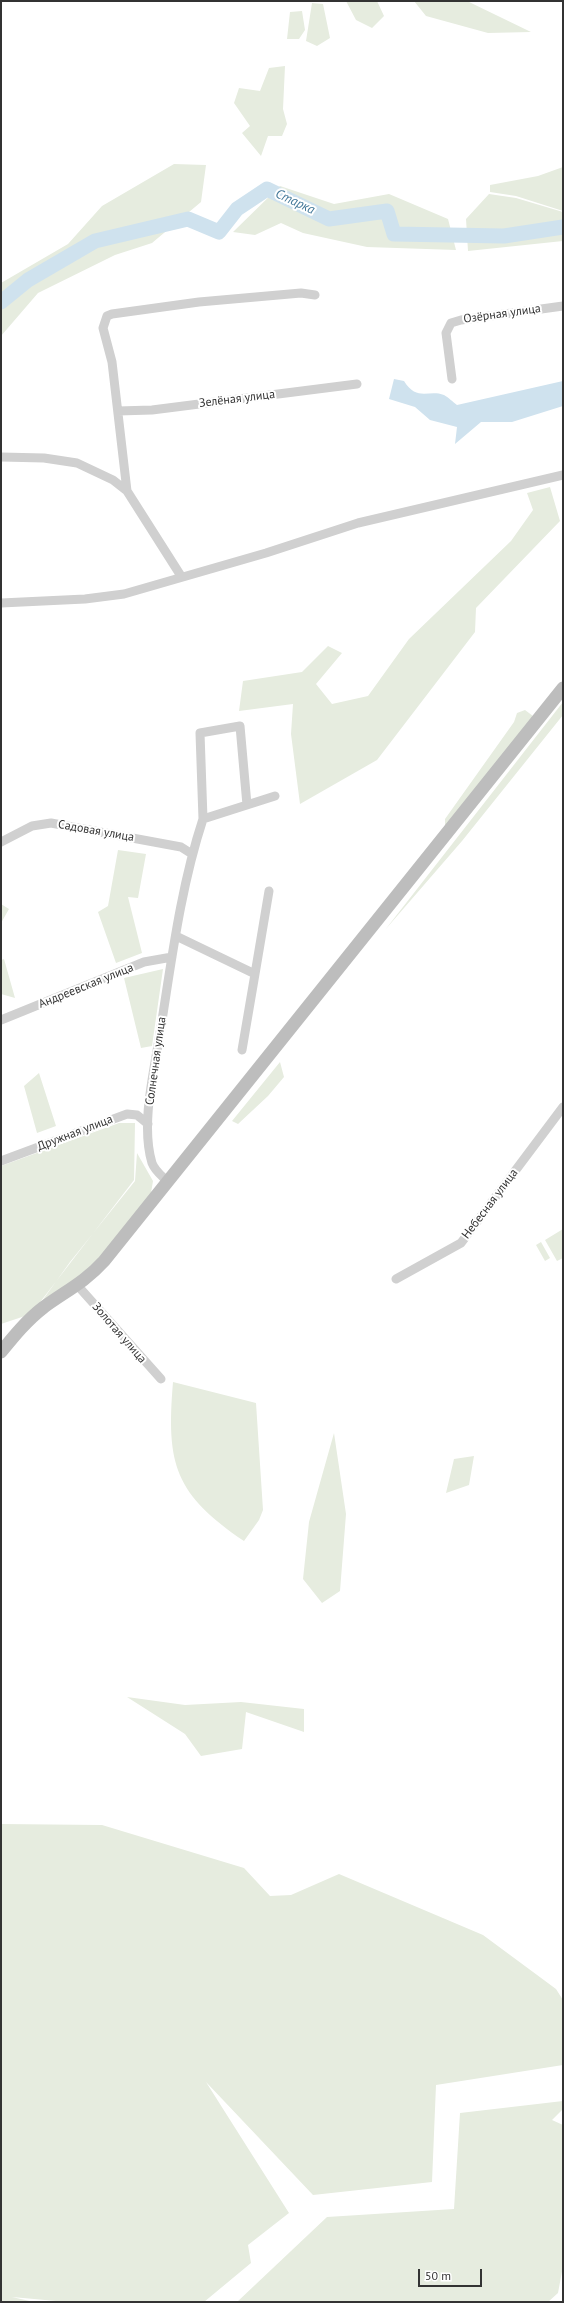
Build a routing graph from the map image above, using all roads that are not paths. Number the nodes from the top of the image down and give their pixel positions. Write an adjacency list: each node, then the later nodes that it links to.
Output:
1 (315, 295): 5 (street)
2 (563, 306): 3 (street, Озёрная улица)
3 (452, 379)
4 (357, 384): 5 (street, Зелёная улица)
5 (118, 411): 8 (street)
6 (1, 457): 8 (street)
7 (563, 475): 9 (street)
8 (127, 490): 9 (street)
9 (181, 576): 10 (street)
10 (1, 602)
11 (563, 688): 26 (street)
12 (275, 796): 13 (street)
13 (247, 805): 14 (street); 14 (street, Солнечная улица)
14 (203, 819): 16 (street, Солнечная улица)
15 (1, 842): 16 (street, Садовая улица)
16 (192, 854): 18 (street, Солнечная улица)
17 (269, 891): 20 (street)
18 (176, 936): 19 (street, Солнечная улица); 20 (street)
19 (172, 957): 21 (street, Андреевская улица); 24 (street, Солнечная улица)
20 (255, 974): 22 (street)
21 (1, 1020)
22 (242, 1050)
23 (563, 1107): 27 (street, Небесная улица)
24 (148, 1124): 25 (street, Дружная улица); 26 (street, Солнечная улица)
25 (1, 1161)
26 (167, 1182): 28 (street)
27 (396, 1278)
28 (78, 1286): 29 (street); 30 (street, Золотая улица)
29 (3, 1344)
30 (161, 1379)

